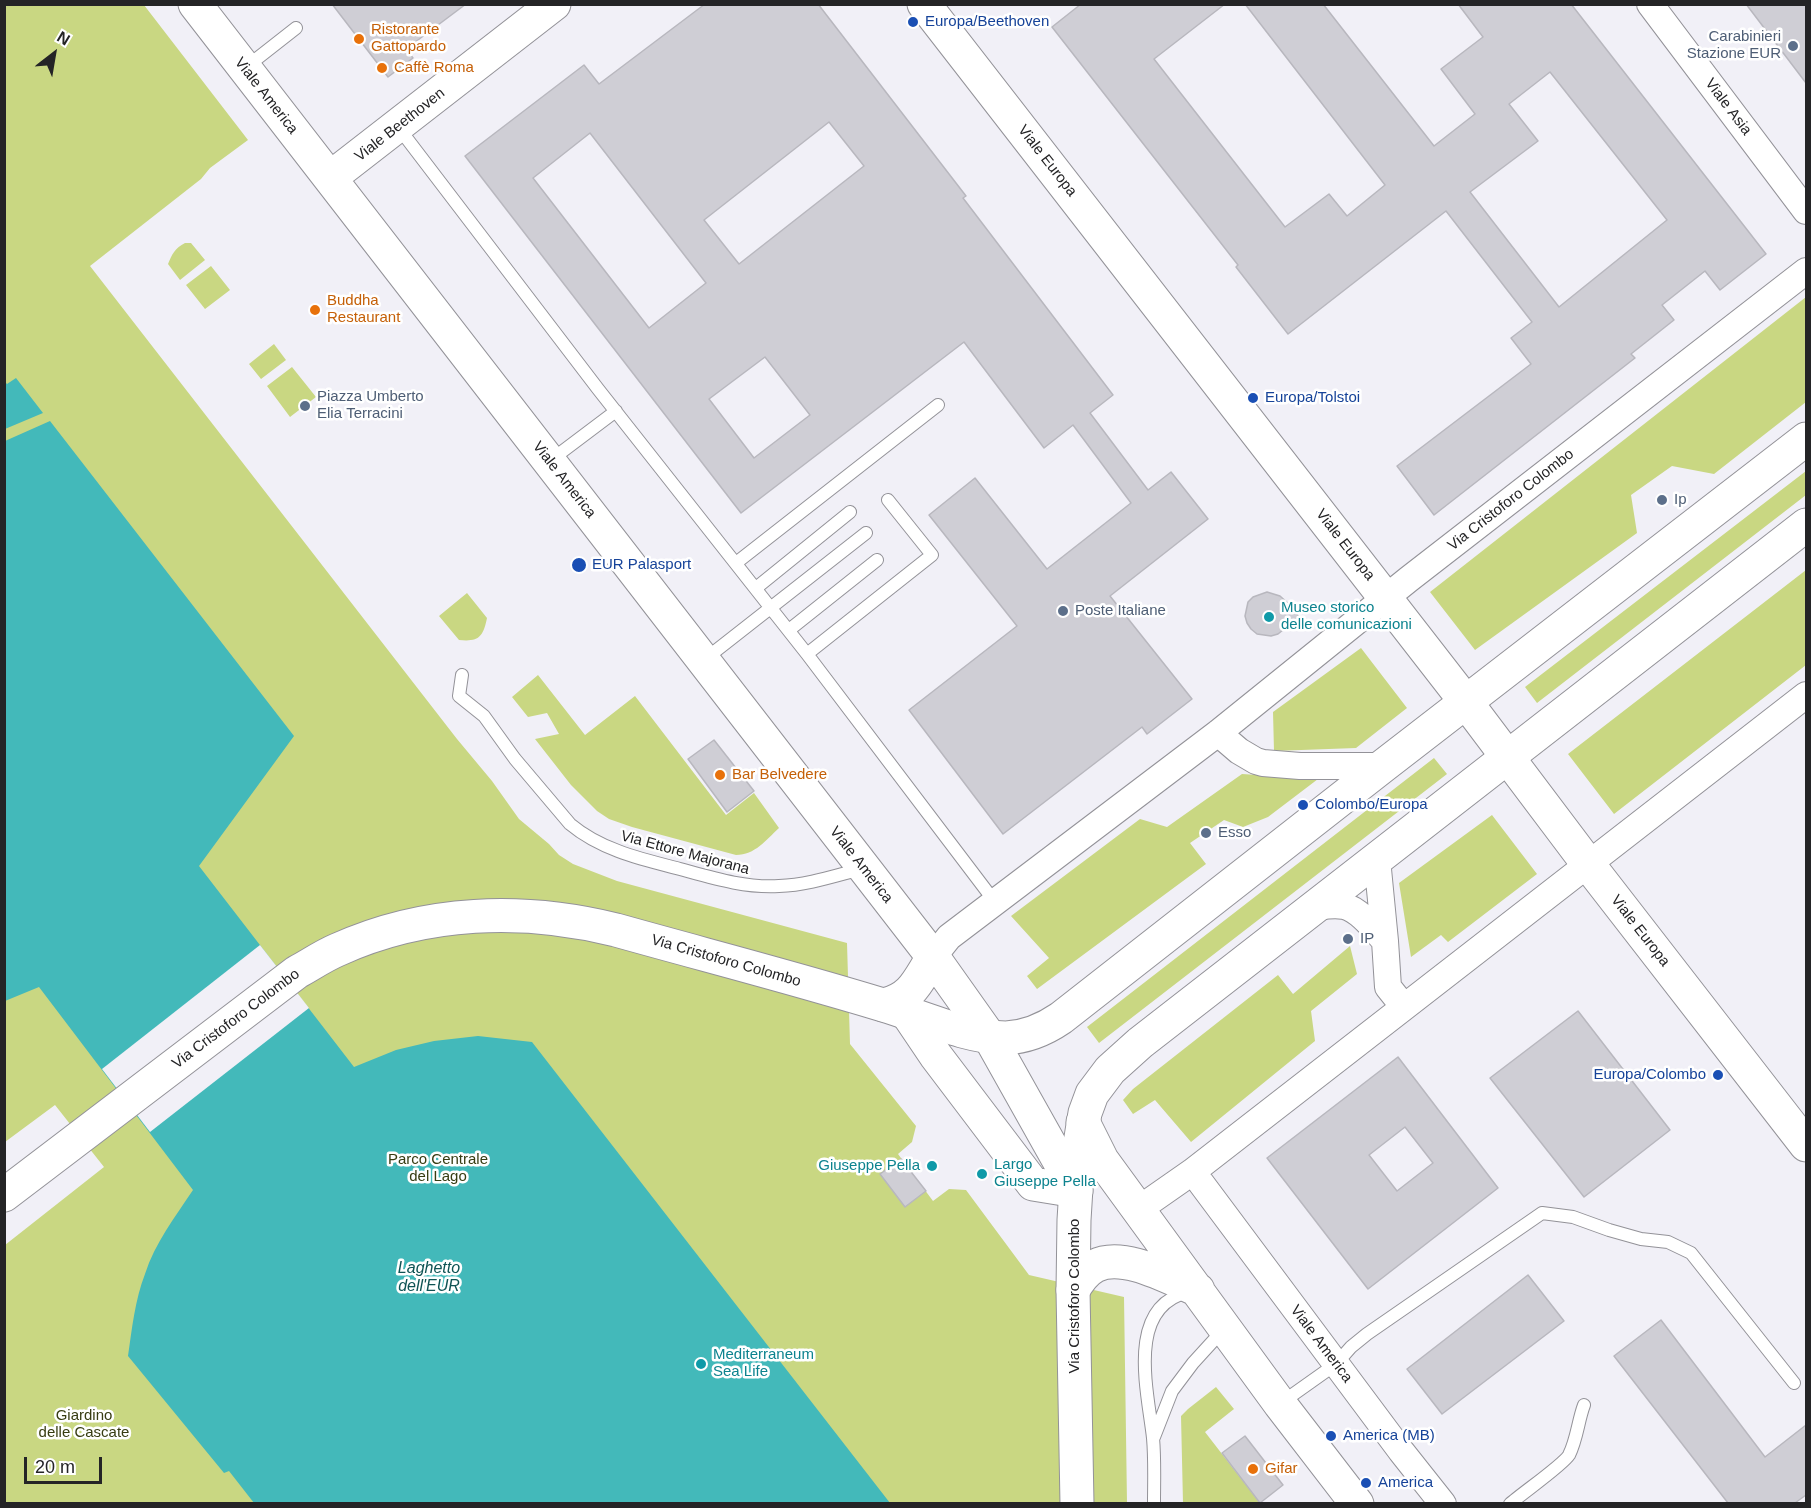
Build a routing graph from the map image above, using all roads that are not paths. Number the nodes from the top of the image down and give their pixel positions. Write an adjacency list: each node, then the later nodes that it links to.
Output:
1 (195, 4): 6 (street, Viale America)
2 (554, 4): 7 (street, Viale Beethoven)
3 (924, 4): 22 (street, Viale Europa)
4 (1650, 4): 9 (street, Viale Asia)
5 (296, 28): 6 (lane)
6 (244, 69): 8 (street, Viale America)
7 (398, 127): 8 (street, Viale Beethoven); 12 (lane)
8 (330, 178): 14 (street, Viale America)
9 (1806, 211)
10 (1806, 272): 22 (street, Via Cristoforo Colombo)
11 (938, 405): 20 (lane)
12 (616, 411): 14 (lane); 20 (lane)
13 (1806, 439): 29 (street, Via Cristoforo Colombo)
14 (550, 461): 26 (street, Viale America)
15 (888, 500): 25 (lane)
16 (850, 512): 21 (lane)
17 (1806, 525): 31 (street, Via Cristoforo Colombo)
18 (866, 533): 23 (lane)
19 (877, 560): 24 (lane)
20 (736, 563): 21 (lane)
21 (756, 588): 23 (lane)
22 (1386, 598): 29 (street, Viale Europa); 30 (street, Via Cristoforo Colombo)
23 (772, 608): 24 (lane); 26 (lane)
24 (789, 630): 25 (lane)
25 (807, 654): 36 (lane)
26 (703, 661): 35 (street, Viale America)
27 (462, 675): 35 (lane, Via Ettore Majorana)
28 (1806, 695): 34 (street)
29 (1466, 702): 31 (street, Viale Europa); 32 (street, Via Cristoforo Colombo)
30 (1218, 733): 32 (street); 36 (street, Via Cristoforo Colombo)
31 (1508, 756): 33 (street, Via Cristoforo Colombo); 34 (street, Viale Europa)
32 (1383, 765): 42 (street, Via Cristoforo Colombo)
33 (1377, 860): 37 (street, Via Cristoforo Colombo); 38 (street)
34 (1588, 864): 40 (street); 44 (street, Viale Europa)
35 (864, 869): 39 (street, Viale America)
36 (995, 902): 39 (street, Via Cristoforo Colombo)
37 (1314, 907): 38 (street); 43 (street, Via Cristoforo Colombo)
38 (1385, 940): 40 (street)
39 (933, 957): 41 (street, Via Cristoforo Colombo); 42 (street)
40 (1404, 1007): 48 (street)
41 (896, 1009): 42 (street, Via Cristoforo Colombo); 46 (street); 47 (street, Via Cristoforo Colombo)
42 (989, 1036): 46 (street)
43 (1083, 1122): 46 (street, Via Cristoforo Colombo); 48 (street)
44 (1806, 1145)
45 (1201, 1183): 52 (street, Viale America)
46 (1076, 1191): 49 (street, Via Cristoforo Colombo)
47 (4, 1195)
48 (1139, 1209): 50 (street)
49 (1073, 1290): 50 (street); 57 (street, Via Cristoforo Colombo)
50 (1198, 1290): 51 (street); 56 (lane)
51 (1225, 1327): 54 (street); 56 (lane)
52 (1336, 1364): 53 (lane); 54 (lane); 60 (street, Viale America)
53 (1794, 1383)
54 (1280, 1404): 59 (street)
55 (1584, 1405): 61 (lane)
56 (1153, 1441): 58 (lane)
57 (1077, 1503)
58 (1154, 1503)
59 (1357, 1503)
60 (1443, 1503)
61 (1510, 1503)

